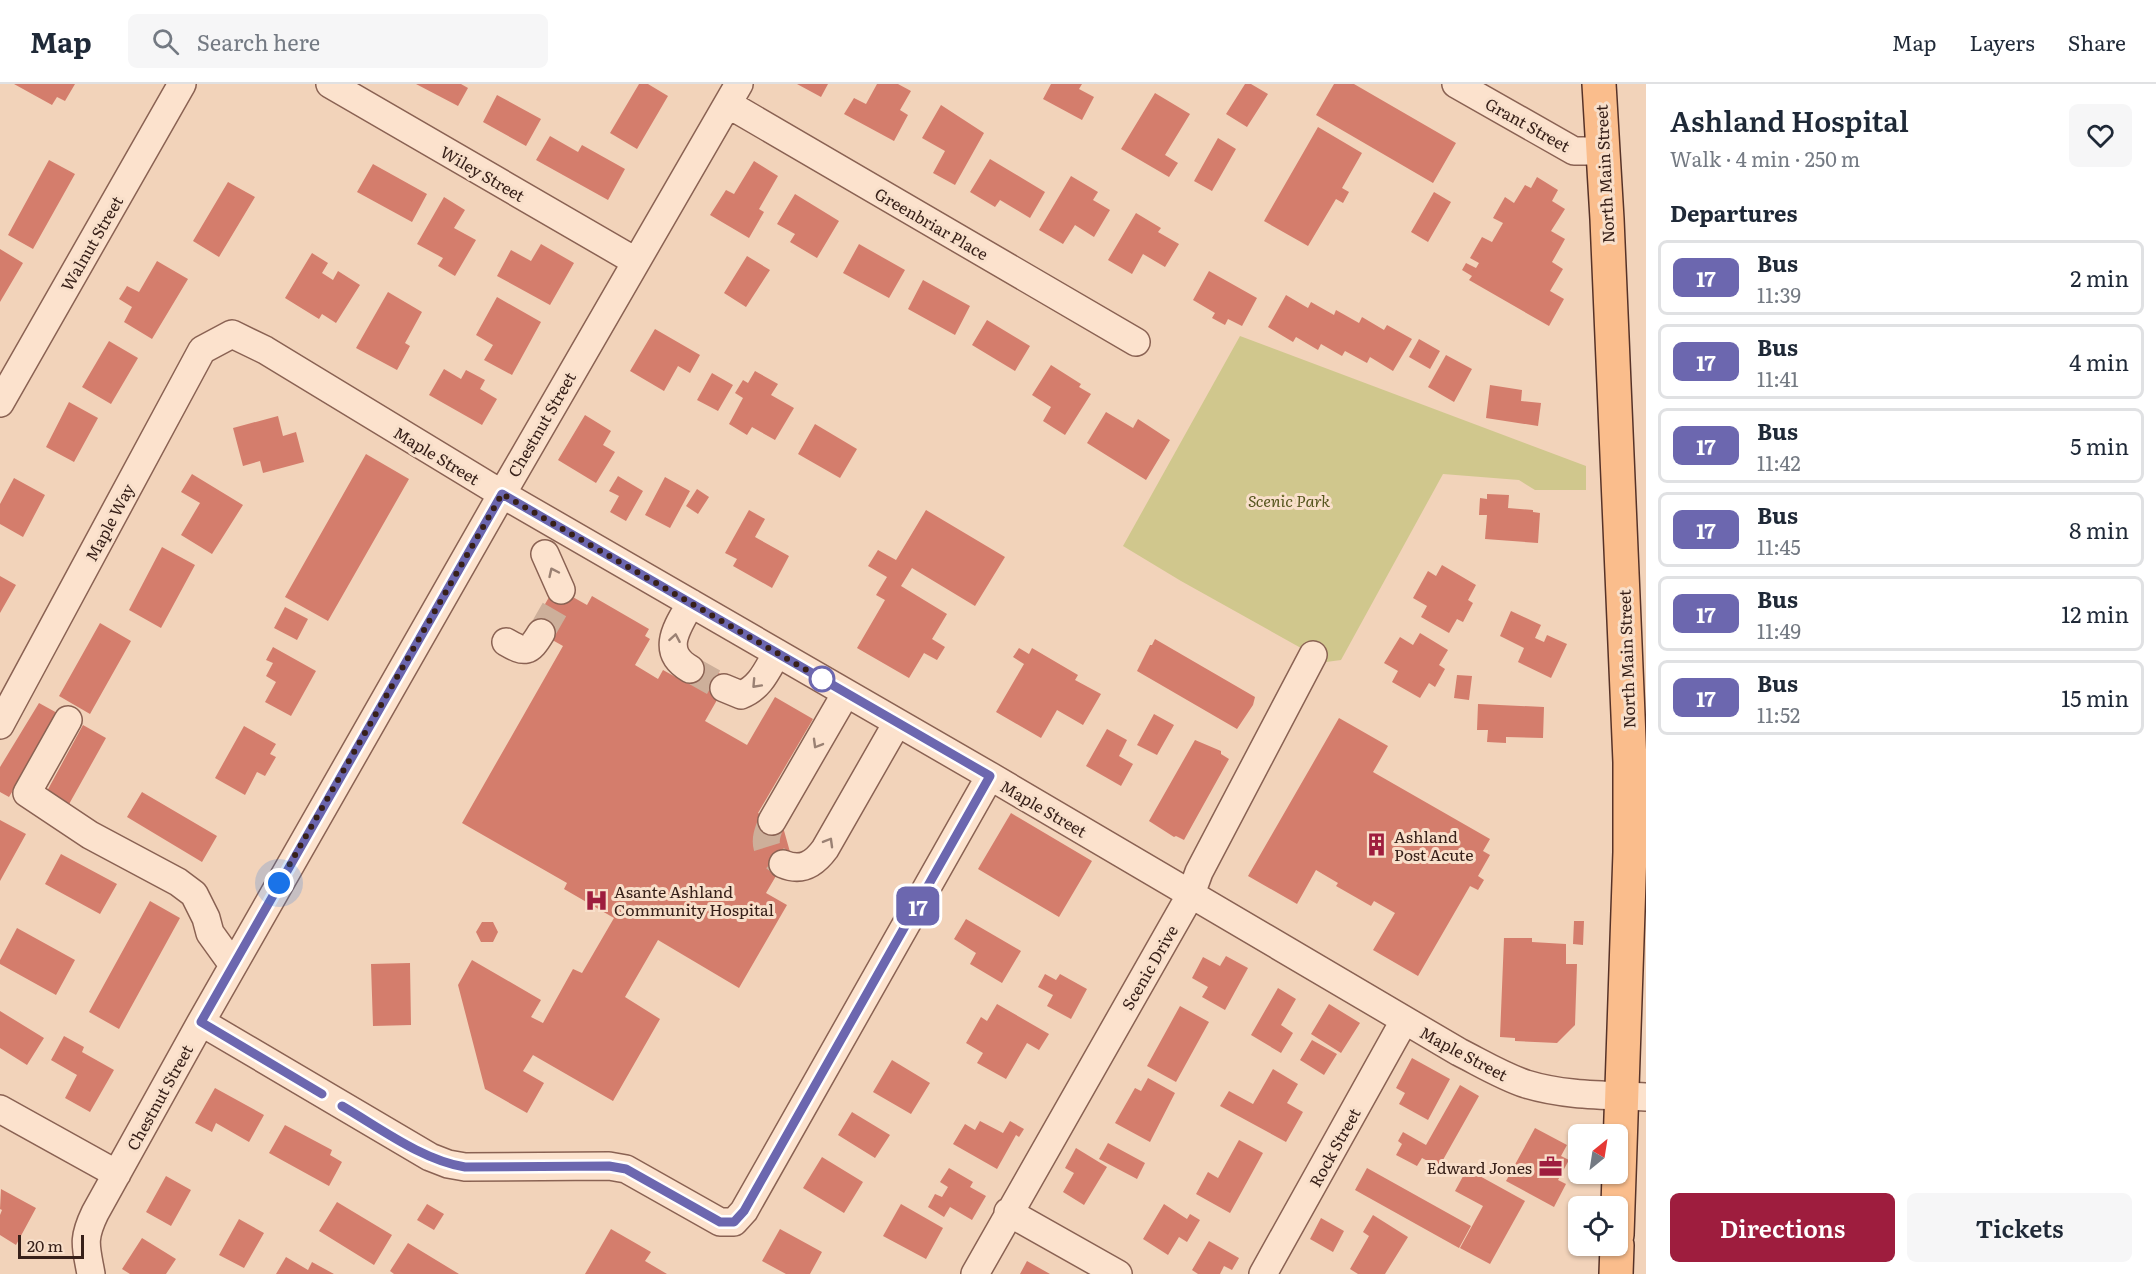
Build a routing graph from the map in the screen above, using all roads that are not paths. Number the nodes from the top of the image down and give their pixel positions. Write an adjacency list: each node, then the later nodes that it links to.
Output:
1 (182, 84): 10 (street, Walnut Street)
2 (330, 84): 7 (street, Wiley Street)
3 (1456, 84): 6 (street, Grant Street)
4 (1599, 84): 6 (main road, North Main Street)
5 (734, 94): 7 (street, Chestnut Street); 9 (street, Greenbriar Place)
6 (1604, 151): 32 (main road, North Main Street)
7 (635, 261): 11 (street, Chestnut Street)
8 (232, 334): 11 (street, Maple Street); 24 (street, Maple Way)
9 (1136, 342)
10 (0, 403)
11 (502, 494): 14 (street, Maple Street); 29 (street, Chestnut Street)
12 (545, 554): 13 (street, one-way to 12)
13 (561, 590)
14 (691, 603): 17 (street, Maple Street); 19 (street, one-way to 14)
15 (541, 633): 16 (street)
16 (506, 642)
17 (777, 653): 20 (street, one-way to 20); 21 (street, Maple Street)
18 (1313, 655): 28 (street, Scenic Drive)
19 (690, 669)
20 (724, 688)
21 (846, 693): 23 (street, Maple Street); 26 (street, one-way to 26)
22 (68, 720): 29 (street)
23 (897, 723): 25 (street, Maple Street); 27 (street, one-way to 23)
24 (0, 725)
25 (990, 776): 28 (street, Maple Street); 31 (street)
26 (772, 821)
27 (783, 864)
28 (1191, 894): 30 (street, Maple Street); 36 (street, Scenic Drive)
29 (233, 965): 31 (street, Chestnut Street)
30 (1404, 1021): 32 (street, Maple Street); 41 (street, Rock Street)
31 (201, 1022): 34 (street, Chestnut Street)
32 (1634, 1097): 35 (main road, North Main Street)
33 (0, 1109): 34 (street)
34 (117, 1174): 38 (street, Chestnut Street)
35 (1622, 1196)
36 (1008, 1212): 39 (street, Scenic Drive); 40 (street)
37 (1617, 1256): 42 (main road)
38 (91, 1274)
39 (975, 1274)
40 (1118, 1274)
41 (1263, 1274)
42 (1616, 1274)

